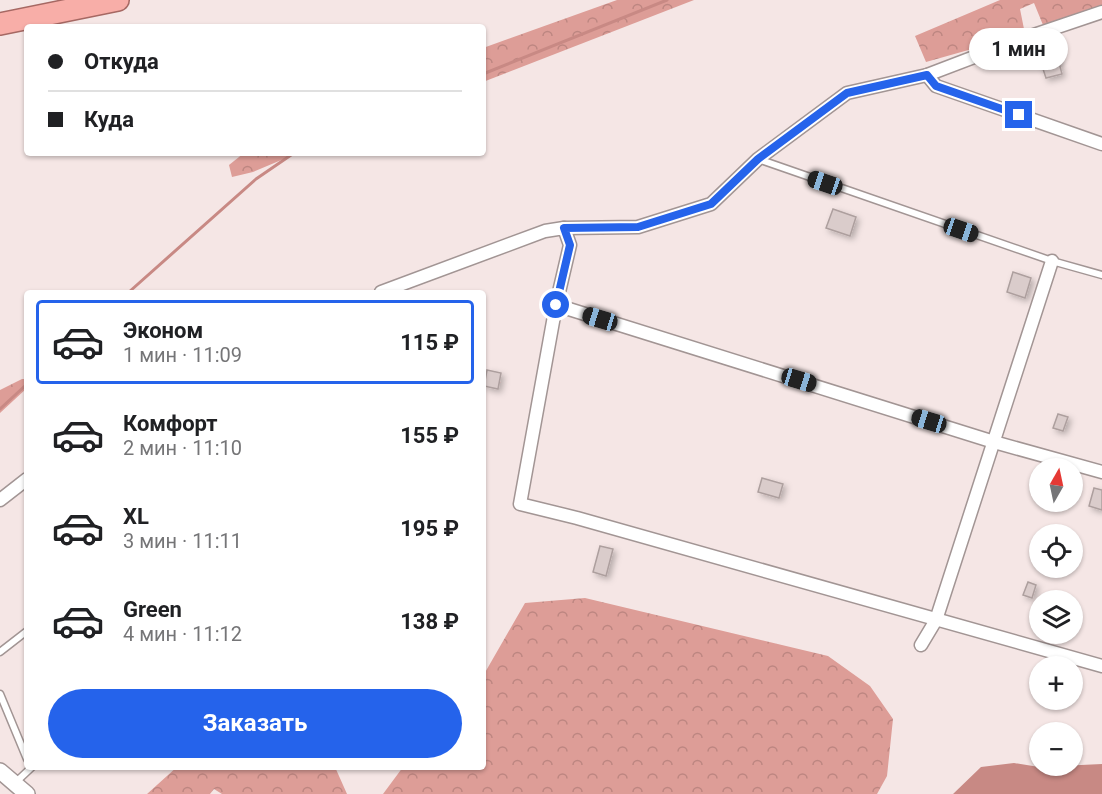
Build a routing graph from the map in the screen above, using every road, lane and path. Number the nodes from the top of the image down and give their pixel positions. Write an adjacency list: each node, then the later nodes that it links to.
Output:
1 (118, 0): 3 (highway)
2 (1102, 12): 4 (street)
3 (0, 24)
4 (927, 75): 5 (street); 6 (street)
5 (1102, 144)
6 (758, 159): 7 (street); 8 (lane)
7 (564, 228): 10 (street); 11 (street)
8 (1052, 261): 9 (lane); 12 (street)
9 (1102, 275)
10 (394, 290)
11 (556, 305): 12 (street); 16 (street)
12 (994, 442): 13 (street); 16 (street)
13 (1102, 472)
14 (24, 481): 15 (street)
15 (0, 500)
16 (936, 620): 18 (street); 20 (street)
17 (24, 633): 19 (lane)
18 (921, 645)
19 (0, 652)
20 (1102, 666)
21 (0, 694): 22 (lane)
22 (24, 752)
23 (28, 770): 25 (lane)
24 (0, 771): 25 (street)
25 (15, 783): 26 (street)
26 (27, 794)

